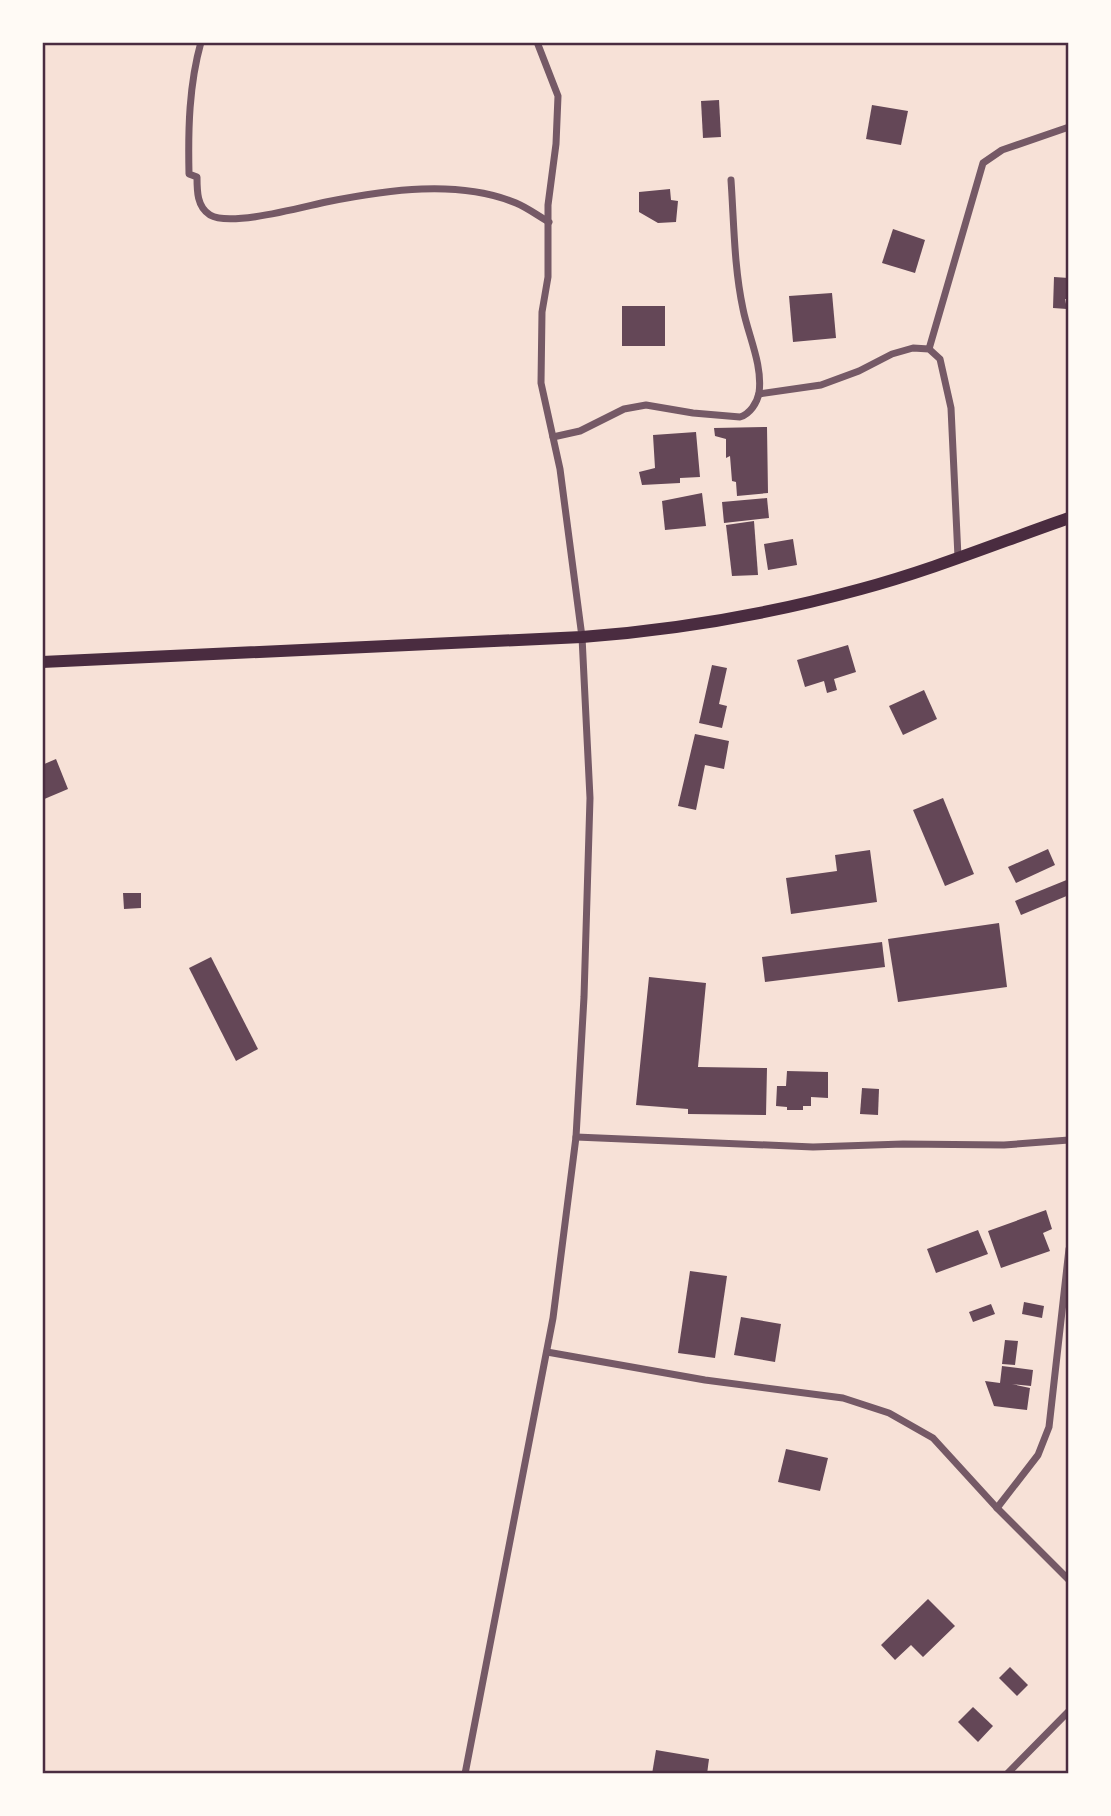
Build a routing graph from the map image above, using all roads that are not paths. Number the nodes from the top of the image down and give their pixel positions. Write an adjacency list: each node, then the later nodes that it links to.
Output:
1 (201, 42): 5 (street)
2 (537, 42): 5 (street)
3 (1069, 127): 6 (street)
4 (731, 180): 7 (street)
5 (549, 222): 8 (street)
6 (929, 349): 7 (street); 10 (street)
7 (759, 394): 8 (street)
8 (554, 437): 11 (street)
9 (1069, 518): 10 (main road)
10 (958, 557): 11 (main road)
11 (582, 637): 12 (main road); 13 (street)
12 (42, 662)
13 (576, 1138): 14 (street); 16 (street)
14 (1069, 1140)
15 (1069, 1249): 17 (street)
16 (547, 1352): 17 (street); 20 (street)
17 (997, 1508): 18 (street)
18 (1069, 1580)
19 (1069, 1711): 21 (street)
20 (465, 1774)
21 (1007, 1774)

